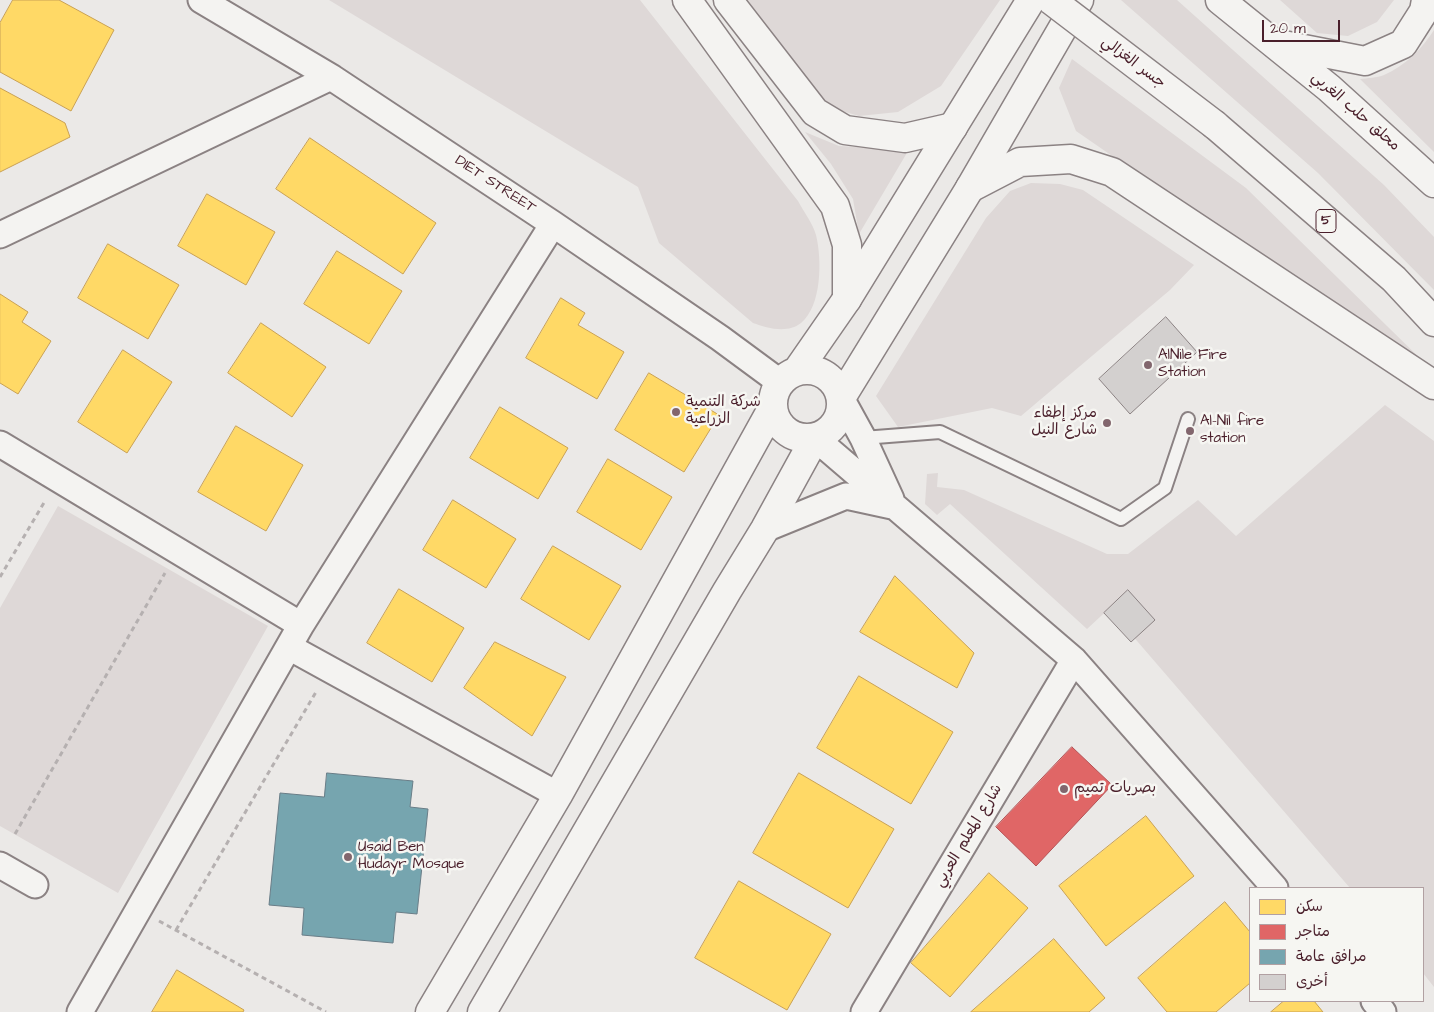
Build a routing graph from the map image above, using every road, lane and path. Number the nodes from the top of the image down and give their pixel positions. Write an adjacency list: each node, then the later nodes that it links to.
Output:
1 (201, 0): 10 (street, DIET STREET)
2 (687, 0): 16 (main road)
3 (728, 0): 11 (main road)
4 (1031, 0): 11 (main road)
5 (1051, 0): 17 (main road, جسر الغزالي / 5, bridge)
6 (1078, 0): 13 (main road)
7 (1220, 0): 9 (main road)
8 (1426, 0): 9 (main road)
9 (1274, 43): 12 (main road, محلق حلب الغربي)
10 (331, 77): 14 (street, DIET STREET); 15 (street)
11 (953, 127): 16 (main road)
12 (1434, 183)
13 (970, 188): 18 (main road); 20 (main road)
14 (553, 224): 19 (street, DIET STREET); 30 (street)
15 (0, 235)
16 (847, 299): 19 (main road)
17 (1434, 322)
18 (1434, 385)
19 (783, 387): 20 (main road); 22 (main road); 34 (main road)
20 (841, 398): 22 (main road); 23 (street)
21 (1188, 420): 23 (lane)
22 (816, 438): 26 (street); 27 (main road)
23 (863, 438): 26 (street)
24 (0, 444): 25 (street)
25 (58, 478): 28 (street); 29 (path)
26 (894, 506): 27 (street); 32 (street)
27 (765, 529): 45 (main road)
28 (178, 550): 30 (street); 35 (path)
29 (0, 577)
30 (301, 625): 31 (street)
31 (289, 647): 33 (street); 39 (street)
32 (1074, 660): 38 (street); 46 (street, شارع المعلم العربي)
33 (329, 669): 34 (street); 40 (path)
34 (558, 795): 44 (main road)
35 (15, 834)
36 (0, 865): 37 (street)
37 (35, 885)
38 (1274, 887)
39 (138, 910): 40 (path); 42 (street)
40 (176, 930): 43 (path)
41 (1375, 1002): 47 (street)
42 (80, 1012)
43 (326, 1012)
44 (430, 1012)
45 (482, 1012)
46 (864, 1012)
47 (1383, 1012)

